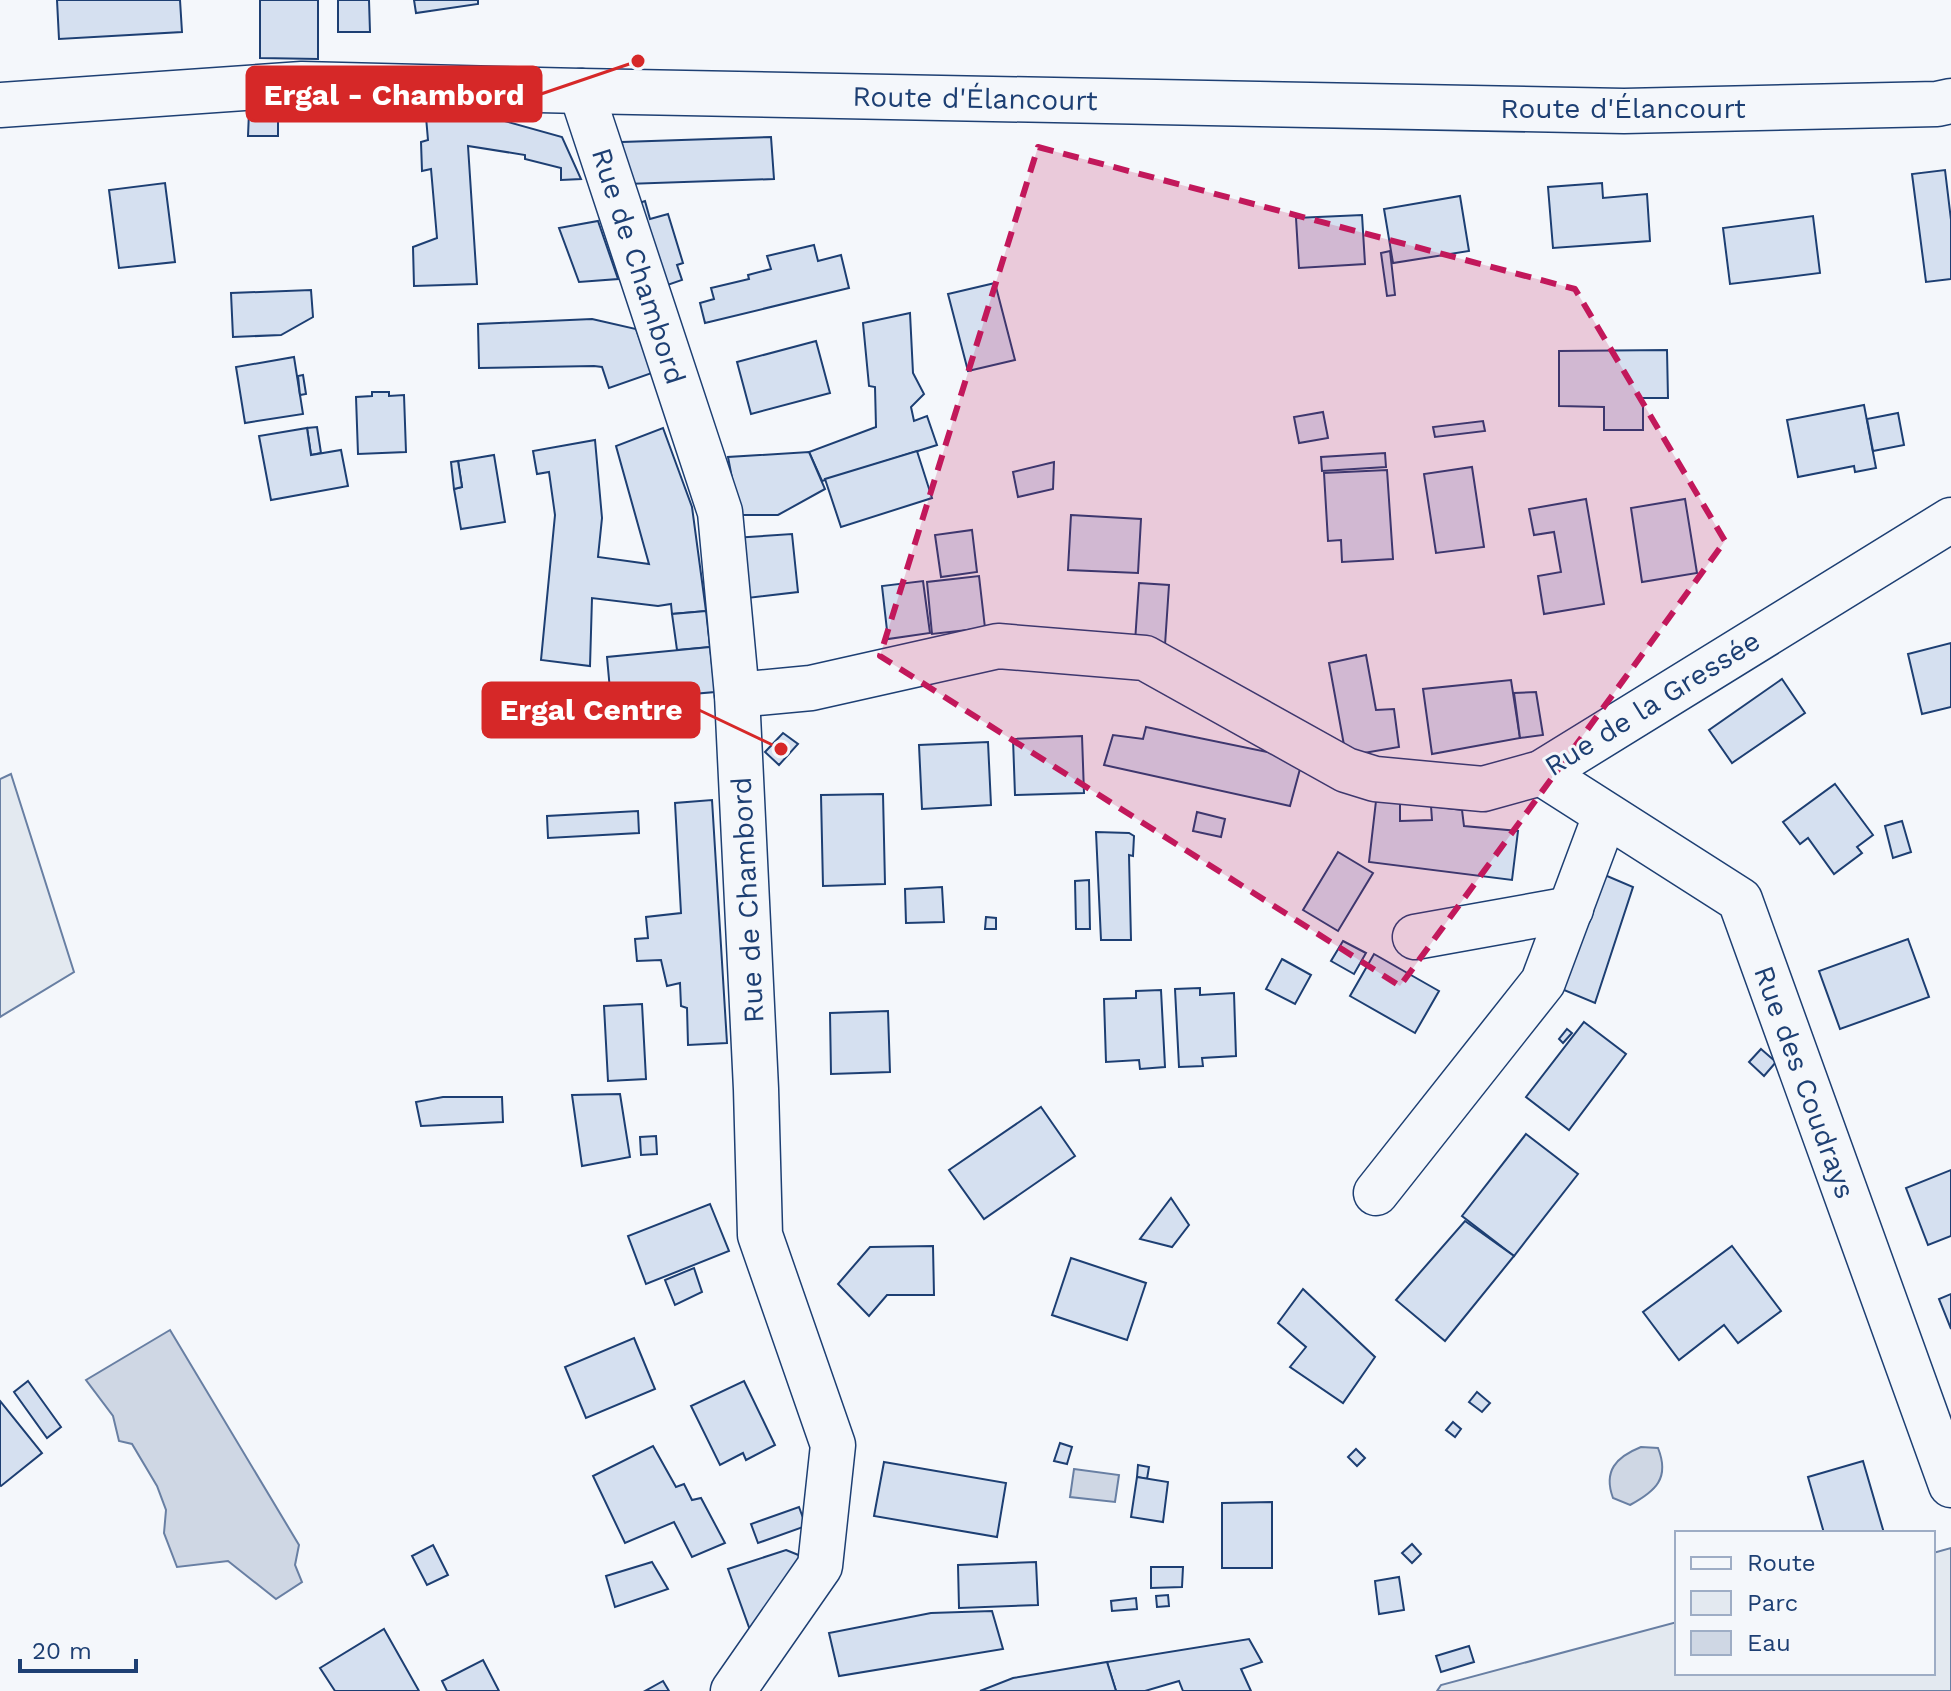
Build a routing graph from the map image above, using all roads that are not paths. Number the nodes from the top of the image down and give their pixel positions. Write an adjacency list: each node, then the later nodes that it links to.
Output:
1 (581, 91): 2 (street, Route d'Élancourt); 3 (street, Route d'Élancourt); 5 (street, Rue de Chambord)
2 (1951, 101)
3 (0, 105)
4 (1951, 520): 6 (street, Rue de la Gressée)
5 (737, 695): 6 (street, Rue de la Gressée); 12 (street, Rue de Chambord)
6 (1541, 773): 7 (street, Rue des Coudrays)
7 (1605, 816): 8 (street); 11 (street, Rue des Coudrays)
8 (1571, 909): 9 (street); 10 (street)
9 (1415, 937)
10 (1376, 1193)
11 (1951, 1485)
12 (733, 1691)

